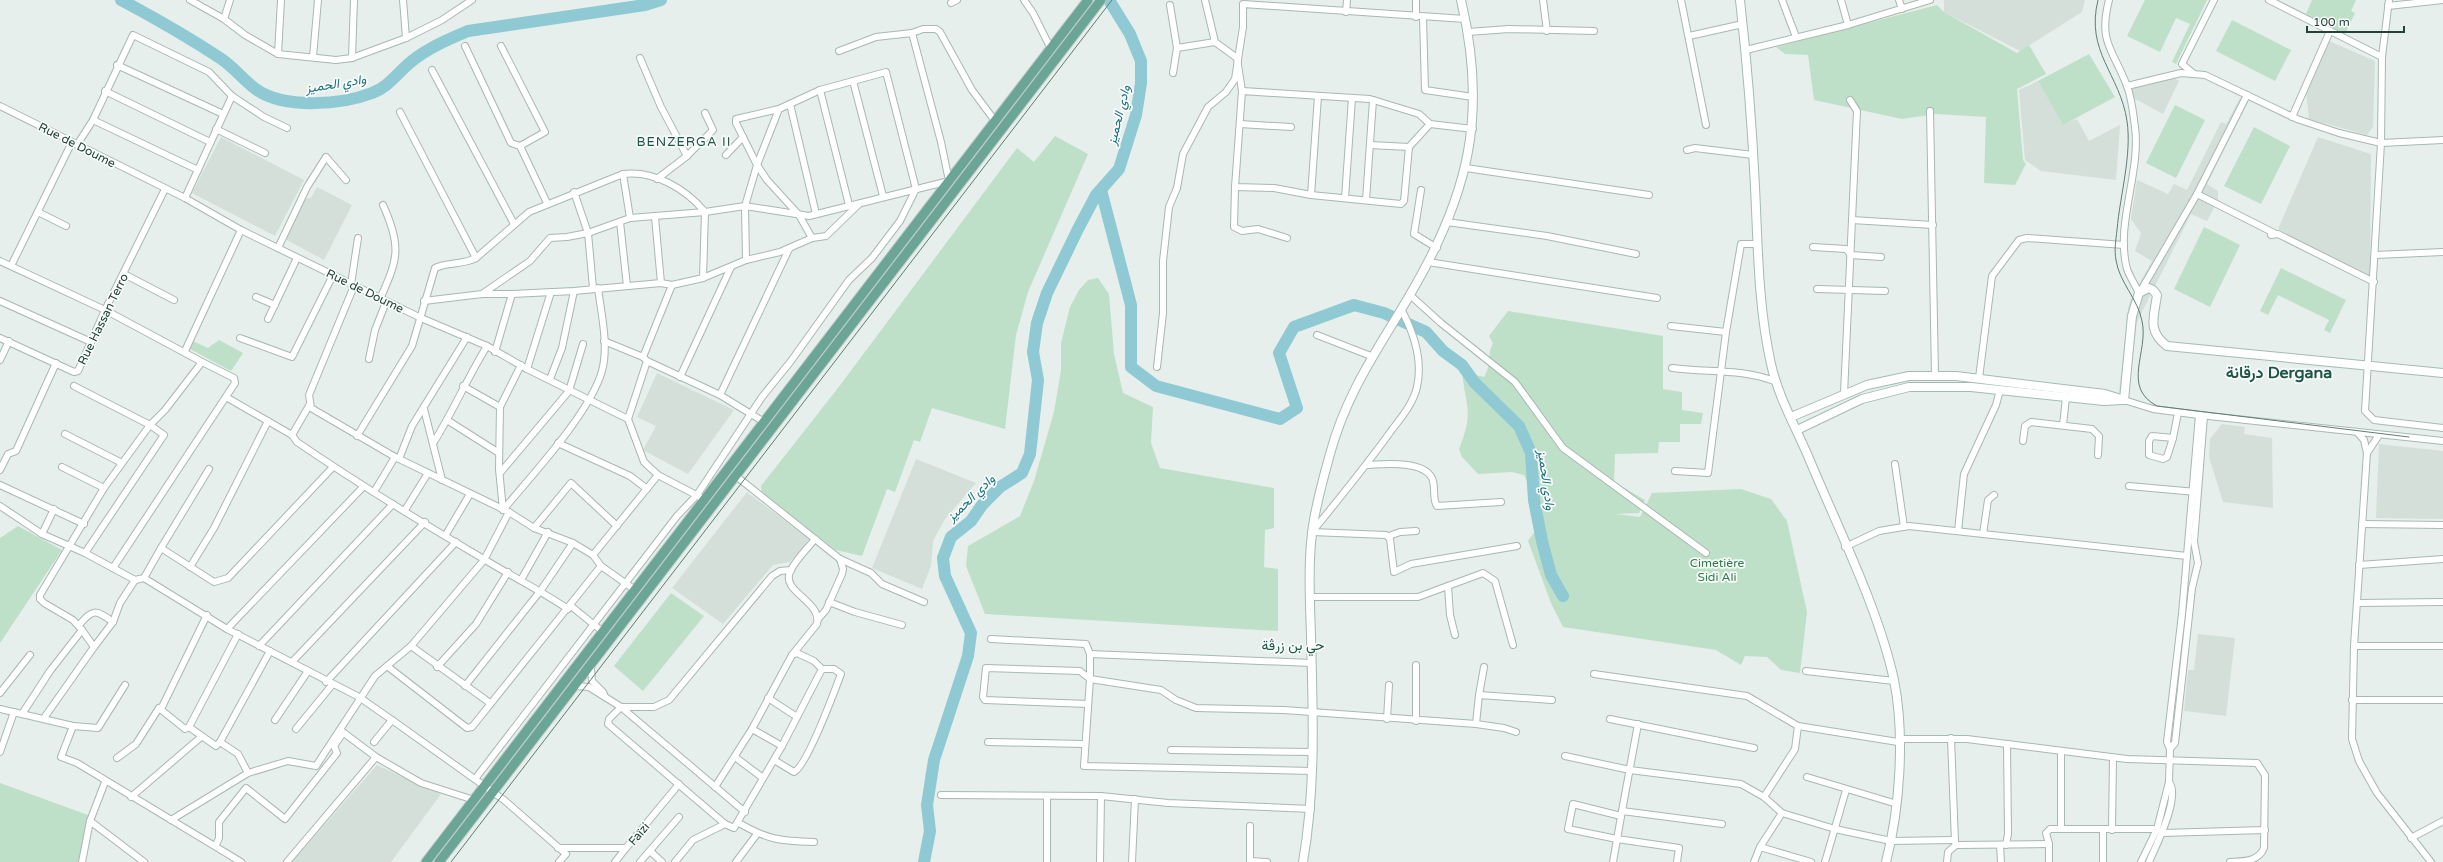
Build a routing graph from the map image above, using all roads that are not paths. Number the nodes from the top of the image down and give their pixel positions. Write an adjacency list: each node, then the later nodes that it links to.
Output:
1 (190, 0): 30 (street); 35 (street)
2 (230, 0): 35 (street)
3 (281, 0): 54 (street)
4 (318, 0): 55 (street)
5 (354, 0): 57 (street)
6 (403, 0): 46 (street)
7 (472, 0): 46 (street)
8 (1024, 0): 51 (street)
9 (1088, 0): 51 (main road)
10 (1101, 0): 279 (main road)
11 (1205, 0): 47 (street)
12 (1347, 0): 32 (street)
13 (1416, 0): 33 (street)
14 (1455, 0): 36 (main road)
15 (1461, 0): 36 (main road)
16 (1543, 0): 39 (street)
17 (1681, 0): 44 (street)
18 (1740, 0): 37 (main road)
19 (1782, 0): 45 (street)
20 (1841, 0): 38 (street)
21 (1899, 0): 31 (street)
22 (1930, 0): 31 (street)
23 (2109, 0): 65 (street)
24 (2214, 0): 63 (street)
25 (2269, 0): 41 (street)
26 (2443, 0): 28 (street)
27 (1242, 2): 32 (street); 59 (street)
28 (2389, 3): 56 (street)
29 (1170, 5): 50 (street)
30 (184, 6)
31 (1902, 9): 38 (street)
32 (1346, 12): 33 (street)
33 (1416, 17): 34 (street)
34 (1423, 17): 36 (street); 72 (street)
35 (224, 19): 54 (street)
36 (1466, 19): 42 (main road)
37 (1743, 24): 44 (street); 52 (main road)
38 (1848, 25): 45 (street)
39 (1547, 31): 40 (street); 42 (street)
40 (1594, 31)
41 (2330, 31): 56 (street); 83 (street)
42 (1468, 32): 72 (main road)
43 (912, 33): 53 (street); 85 (street); 112 (street)
44 (1689, 36): 88 (street)
45 (1796, 37): 52 (street)
46 (406, 38): 57 (street)
47 (1215, 42): 50 (street); 59 (street)
48 (465, 46): 99 (street)
49 (501, 46): 99 (street)
50 (1177, 48): 62 (street)
51 (1051, 49): 85 (main road)
52 (1746, 50): 104 (main road)
53 (839, 51)
54 (278, 54): 55 (street)
55 (313, 57): 57 (street)
56 (2382, 57): 96 (street)
57 (352, 58)
58 (640, 58): 105 (street)
59 (1237, 58): 68 (street); 216 (street)
60 (117, 65): 67 (street); 70 (street); 82 (street)
61 (432, 70): 139 (street)
62 (1174, 73)
63 (2193, 73): 65 (street); 69 (street)
64 (853, 81): 66 (street); 114 (street); 121 (street)
65 (2127, 86): 148 (street)
66 (820, 90): 76 (street); 128 (street)
67 (105, 91): 84 (street); 95 (street)
68 (1242, 91): 71 (street); 86 (street)
69 (2247, 95): 83 (street); 118 (street)
70 (232, 96): 82 (street); 90 (street)
71 (1318, 96): 73 (street); 119 (street)
72 (1474, 97): 92 (main road)
73 (1352, 98): 74 (street); 123 (street)
74 (1373, 100): 87 (street); 98 (street)
75 (1850, 100): 136 (street)
76 (790, 104): 78 (street); 132 (street)
77 (0, 106): 97 (street, Rue de Doume)
78 (779, 109): 93 (street); 106 (street)
79 (1930, 111): 140 (street)
80 (400, 112): 159 (street)
81 (706, 113): 105 (street)
82 (223, 114): 91 (street)
83 (2292, 117): 96 (street)
84 (93, 120): 97 (street); 108 (street)
85 (995, 121): 112 (main road)
86 (1240, 124): 89 (street); 113 (street)
87 (1430, 124): 92 (street); 100 (street)
88 (1706, 125)
89 (1291, 127)
90 (287, 128)
91 (216, 129): 95 (street); 102 (street)
92 (1473, 129): 107 (main road)
93 (743, 137): 103 (street); 106 (street)
94 (2443, 140): 96 (street)
95 (210, 142): 108 (street)
96 (2381, 143): 155 (street)
97 (75, 144): 115 (street, Rue de Doume); 130 (street)
98 (1370, 144): 100 (street); 124 (street)
99 (520, 146): 125 (street)
100 (1409, 147): 124 (street)
101 (1687, 150): 104 (street)
102 (265, 153)
103 (726, 155)
104 (1754, 155): 147 (main road)
105 (687, 156): 110 (street)
106 (757, 165): 129 (street); 133 (street)
107 (1466, 168): 120 (street); 138 (main road)
108 (198, 170): 122 (street)
109 (623, 174): 110 (street); 117 (street); 135 (street)
110 (657, 179): 131 (street)
111 (346, 180): 150 (street)
112 (949, 181): 114 (street); 249 (main road)
113 (1235, 187): 119 (street); 146 (street)
114 (916, 189): 121 (street); 243 (street)
115 (166, 190): 122 (street, Rue de Doume); 165 (street, Rue Hassan Terro)
116 (1421, 190): 151 (street)
117 (574, 192): 125 (street); 143 (street)
118 (2197, 194): 168 (street); 179 (street)
119 (1311, 195): 123 (street)
120 (1649, 195)
121 (883, 196): 126 (street)
122 (185, 198): 142 (street, Rue de Doume)
123 (1345, 198): 124 (street)
124 (1366, 200)
125 (547, 203): 139 (street)
126 (859, 204): 128 (street); 145 (street)
127 (384, 205): 185 (street)
128 (849, 205): 132 (street)
129 (745, 206): 131 (street); 133 (street); 160 (street)
130 (38, 212): 141 (street); 163 (street)
131 (705, 212): 134 (street); 167 (street)
132 (816, 214): 133 (street)
133 (799, 215): 145 (street)
134 (655, 217): 135 (street); 169 (street)
135 (630, 218): 137 (street)
136 (1852, 220): 140 (street); 156 (street)
137 (620, 222): 143 (street); 172 (street)
138 (1447, 222): 151 (main road); 154 (street)
139 (514, 224): 159 (street)
140 (1933, 225): 221 (street)
141 (66, 226)
142 (241, 230): 150 (street, Rue de Doume); 206 (street)
143 (588, 233): 173 (street); 180 (street)
144 (358, 238): 170 (street)
145 (812, 238): 152 (street)
146 (1286, 238)
147 (1758, 244): 196 (street); 226 (main road)
148 (2124, 245): 179 (street); 223 (street)
149 (1813, 247): 156 (street)
150 (278, 248): 158 (street, Rue de Doume)
151 (1437, 248): 162 (main road)
152 (789, 249): 160 (street); 232 (street)
153 (2443, 252): 155 (street)
154 (1636, 254)
155 (2376, 255): 168 (street)
156 (1851, 256): 157 (street); 175 (street)
157 (1881, 257)
158 (297, 258): 166 (street, Rue de Doume); 190 (street)
159 (476, 258): 188 (street)
160 (746, 260): 164 (street)
161 (0, 261): 163 (street)
162 (1428, 262): 182 (main road); 184 (street)
163 (10, 266): 192 (street)
164 (731, 267): 167 (street); 222 (street)
165 (124, 274): 186 (street); 192 (street, Rue Hassan Terro)
166 (333, 275): 170 (street, Rue de Doume); 200 (street)
167 (703, 278): 171 (street)
168 (2374, 282): 214 (street)
169 (660, 284): 171 (street); 172 (street)
170 (352, 285): 185 (street, Rue de Doume); 238 (street)
171 (672, 285): 210 (street)
172 (627, 286): 173 (street)
173 (595, 288): 176 (street); 202 (street)
174 (1817, 289): 175 (street)
175 (1849, 290): 177 (street); 233 (street)
176 (574, 291): 178 (street); 224 (street)
177 (1885, 291)
178 (551, 292): 181 (street); 218 (street)
179 (2139, 293): 214 (main road); 237 (main road)
180 (482, 294): 181 (street); 188 (street)
181 (512, 294): 207 (street)
182 (1410, 295): 191 (main road); 323 (street)
183 (256, 297): 190 (street)
184 (1657, 298)
185 (380, 299): 189 (street, Rue de Doume)
186 (174, 300)
187 (0, 301): 203 (street)
188 (424, 301): 193 (street)
189 (386, 302): 193 (street, Rue de Doume); 209 (street)
190 (275, 305): 194 (street)
191 (1401, 309): 208 (main road); 270 (street)
192 (105, 310): 203 (street, Rue Hassan Terro); 206 (street)
193 (420, 318): 198 (street, Rue de Doume); 258 (street)
194 (268, 319)
195 (1671, 326): 196 (street)
196 (1726, 332): 219 (street)
197 (1317, 335): 208 (street)
198 (467, 337): 205 (street, Rue de Doume); 241 (street)
199 (0, 338): 201 (street, Rue Hassan Terro)
200 (240, 338)
201 (8, 341): 211 (street); 213 (street, Rue Hassan Terro)
202 (604, 341): 210 (street); 236 (street)
203 (91, 342): 213 (street, Rue Hassan Terro)
204 (583, 344): 231 (street)
205 (487, 346): 207 (street, Rue de Doume); 228 (street)
206 (185, 351): 212 (street)
207 (495, 352): 215 (street, Rue de Doume)
208 (1371, 356): 309 (main road)
209 (369, 359)
210 (645, 359): 222 (street); 246 (street)
211 (0, 360)
212 (202, 362): 234 (street); 250 (street)
213 (56, 363): 274 (street)
214 (2369, 364): 220 (main road); 252 (street)
215 (521, 365): 218 (street, Rue de Doume); 239 (street)
216 (1157, 367)
217 (1672, 368): 219 (street)
218 (528, 369): 224 (street, Rue de Doume)
219 (1720, 369): 226 (street); 275 (street)
220 (2443, 373)
221 (1935, 376): 223 (main road); 233 (main road)
222 (680, 377): 232 (street)
223 (1979, 378): 225 (main road)
224 (550, 379): 231 (street, Rue de Doume)
225 (1992, 380): 229 (main road); 237 (main road)
226 (1777, 382): 245 (main road)
227 (74, 386): 250 (street)
228 (463, 386): 239 (street); 248 (street)
229 (1990, 389): 230 (main road); 240 (main road)
230 (2000, 390): 235 (main road); 307 (street)
231 (569, 391): 236 (street, Rue de Doume); 277 (street)
232 (720, 395): 243 (street)
233 (1842, 395): 240 (main road); 245 (main road)
234 (226, 397): 247 (street); 333 (street)
235 (2066, 398): 237 (main road); 251 (street)
236 (589, 400): 246 (street, Rue de Doume); 263 (street)
237 (2124, 400): 242 (street)
238 (310, 404): 256 (street); 258 (street)
239 (500, 407): 264 (street)
240 (1844, 408): 253 (main road)
241 (424, 409): 262 (street); 267 (street)
242 (2178, 413): 244 (street); 259 (street)
243 (751, 415): 249 (street); 290 (street)
244 (2202, 416): 254 (street); 287 (street)
245 (1791, 417): 253 (main road)
246 (628, 419): 278 (street)
247 (268, 420): 256 (street); 332 (street)
248 (447, 420): 262 (street); 264 (street)
249 (764, 422): 290 (main road)
250 (150, 425): 268 (street); 322 (street)
251 (2063, 425): 260 (street); 266 (street)
252 (2443, 428)
253 (1797, 430): 319 (main road)
254 (2357, 432): 257 (street); 265 (street)
255 (65, 434): 268 (street)
256 (292, 435): 272 (street)
257 (2380, 435): 261 (street); 265 (street)
258 (357, 436): 267 (street)
259 (2173, 438): 259 (street)
260 (2023, 441)
261 (2443, 441)
262 (434, 442): 280 (street)
263 (558, 443): 285 (street); 297 (street)
264 (499, 453): 277 (street)
265 (2366, 453): 301 (street)
266 (2098, 455)
267 (397, 458): 276 (street); 286 (street)
268 (122, 463): 284 (street)
269 (1895, 464): 304 (street)
270 (1367, 465): 292 (street); 309 (street)
271 (62, 467): 284 (street)
272 (333, 467): 283 (street); 332 (street)
273 (210, 469): 320 (street)
274 (0, 470)
275 (1675, 471)
276 (428, 473): 280 (street); 296 (street)
277 (500, 473): 297 (street)
278 (658, 475): 285 (street); 290 (street)
279 (736, 476): 291 (main road); 314 (street)
280 (442, 480): 288 (street)
281 (0, 485): 295 (street)
282 (2129, 486): 287 (street)
283 (363, 487): 286 (street); 355 (street)
284 (104, 488): 300 (street)
285 (647, 489): 303 (street)
286 (374, 492): 293 (street)
287 (2195, 492): 321 (street); 325 (street)
288 (470, 494): 297 (street); 312 (street)
289 (1994, 495): 311 (street)
290 (702, 499): 291 (main road); 298 (main road); 339 (street); 342 (main road)
291 (716, 501): 298 (main road)
292 (1501, 502)
293 (393, 504): 296 (street); 361 (street)
294 (0, 506): 310 (street)
295 (54, 509): 300 (street); 310 (street)
296 (405, 510): 299 (street)
297 (506, 511): 305 (street); 328 (street)
298 (707, 513): 376 (main road)
299 (425, 522): 312 (street); 370 (street)
300 (84, 524): 317 (street)
301 (2362, 524): 302 (street); 330 (street)
302 (2443, 525)
303 (617, 526): 305 (street); 324 (street)
304 (1904, 527): 307 (street); 319 (street)
305 (534, 528): 308 (street)
306 (1416, 531): 313 (street)
307 (1958, 531): 311 (street)
308 (548, 532): 316 (street); 338 (street)
309 (1312, 532): 313 (street); 343 (main road)
310 (42, 534): 317 (street)
311 (1983, 534): 325 (street)
312 (445, 536): 315 (street)
313 (1389, 536): 318 (street)
314 (815, 539): 326 (street); 334 (street)
315 (456, 542): 328 (street); 383 (street)
316 (573, 543): 324 (street); 341 (street)
317 (68, 545): 322 (street); 354 (street)
318 (1517, 546)
319 (1845, 547): 382 (main road)
320 (161, 548): 332 (street); 336 (street)
321 (2196, 551): 325 (street); 329 (street)
322 (86, 552): 333 (street)
323 (1706, 553)
324 (592, 555): 331 (street)
325 (2187, 555): 329 (street); 432 (street)
326 (840, 559): 344 (street); 345 (street)
327 (2443, 559): 330 (street)
328 (484, 560): 335 (street); 362 (street)
329 (2198, 561): 432 (street)
330 (2359, 565): 347 (street)
331 (601, 566): 339 (street); 348 (street)
332 (190, 567)
333 (113, 568): 337 (street)
334 (791, 570): 350 (street); 398 (street)
335 (508, 572): 338 (street); 374 (street)
336 (144, 578): 337 (street); 349 (street)
337 (135, 580): 351 (street)
338 (521, 580): 341 (street)
339 (625, 582): 342 (street); 352 (street)
340 (1448, 586): 343 (street); 358 (street); 360 (street)
341 (541, 590): 348 (street); 386 (street)
342 (635, 590): 356 (main road)
343 (1309, 597): 371 (main road)
344 (829, 602): 350 (street); 353 (street)
345 (924, 602)
346 (2443, 602): 347 (street)
347 (2357, 603): 363 (street)
348 (570, 608): 352 (street); 396 (street)
349 (207, 615): 355 (street); 400 (street)
350 (818, 619): 369 (street)
351 (113, 622): 354 (street); 365 (street)
352 (593, 624): 356 (street); 449 (street)
353 (902, 625)
354 (80, 628): 365 (street); 405 (street)
355 (227, 629): 357 (street)
356 (603, 632): 452 (main road)
357 (238, 634): 361 (street); 417 (street)
358 (1455, 635)
359 (991, 639): 367 (street)
360 (1513, 645)
361 (259, 646): 366 (street)
362 (411, 646): 373 (street); 374 (street)
363 (2354, 646): 364 (street); 394 (street)
364 (2443, 646)
365 (94, 647): 407 (street)
366 (270, 651): 370 (street); 425 (street)
367 (1090, 654): 371 (street); 381 (street)
368 (30, 655): 389 (street)
369 (792, 655): 377 (street); 392 (street)
370 (292, 662): 378 (street)
371 (1311, 664): 403 (main road)
372 (1416, 665): 412 (street)
373 (387, 666): 391 (street); 396 (street)
374 (437, 667): 386 (street)
375 (1484, 667): 390 (street)
376 (590, 668): 387 (main road); 388 (street)
377 (822, 669): 406 (street); 442 (street)
378 (308, 671): 383 (street); 410 (street)
379 (1806, 671): 382 (street)
380 (1594, 674): 416 (street)
381 (1090, 679): 397 (street); 397 (street); 403 (street)
382 (1894, 681): 424 (main road)
383 (329, 683): 391 (street); 419 (street)
384 (125, 685): 415 (street)
385 (1389, 685): 408 (street)
386 (465, 686): 396 (street)
387 (576, 686): 388 (street); 455 (main road)
388 (593, 686): 399 (street)
389 (0, 693)
390 (1479, 695): 393 (street); 413 (street)
391 (359, 698): 411 (street); 420 (street)
392 (768, 698): 406 (street); 418 (street)
393 (1552, 700)
394 (2352, 700): 395 (street); 483 (street)
395 (2443, 700)
396 (490, 703)
397 (1088, 704): 428 (street)
398 (634, 706): 399 (street); 404 (street)
399 (621, 707): 404 (street); 451 (street)
400 (159, 708): 417 (street); 440 (street)
401 (0, 709): 402 (street)
402 (14, 712): 405 (street); 435 (street)
403 (1313, 712): 408 (street); 436 (main road)
404 (627, 713): 453 (street)
405 (22, 714): 407 (street)
406 (797, 717): 430 (street)
407 (44, 718): 415 (street)
408 (1387, 719): 412 (street)
409 (1610, 719): 414 (street)
410 (274, 720)
411 (392, 720): 426 (street); 449 (street)
412 (1416, 721): 413 (street)
413 (1476, 724): 421 (street)
414 (1638, 724): 431 (street); 444 (street)
415 (73, 726): 450 (street)
416 (1798, 726): 424 (street); 460 (street)
417 (189, 727): 422 (street)
418 (752, 729): 430 (street); 439 (street)
419 (296, 730)
420 (341, 731): 438 (street); 446 (street); 489 (street)
421 (1516, 732)
422 (201, 737): 425 (street); 458 (street)
423 (1951, 738): 424 (street); 429 (street); 487 (street)
424 (1899, 740): 463 (main road)
425 (220, 742): 446 (street)
426 (374, 742)
427 (988, 742): 428 (street)
428 (1084, 744): 445 (street)
429 (2007, 744): 434 (street); 490 (street)
430 (782, 746): 442 (street)
431 (1754, 748)
432 (2170, 749): 443 (street)
433 (1171, 750): 436 (street)
434 (2061, 751): 441 (street); 477 (street)
435 (0, 752)
436 (1313, 752): 445 (main road)
437 (1565, 756): 444 (street)
438 (376, 757): 462 (street); 499 (street)
439 (735, 757): 448 (street); 453 (street)
440 (117, 758)
441 (2113, 758): 443 (street); 479 (street)
442 (774, 760): 448 (street)
443 (2169, 761): 480 (street); 481 (street)
444 (1630, 770): 460 (street); 466 (street)
445 (1313, 771): 464 (main road)
446 (248, 773): 469 (street)
447 (1807, 777): 454 (street)
448 (763, 778): 465 (street)
449 (475, 779): 452 (street)
450 (105, 782): 458 (street); 471 (street)
451 (679, 784): 473 (street); 493 (street, Faïzi)
452 (484, 787): 455 (street); 462 (main road)
453 (715, 787): 465 (street)
454 (1846, 790): 463 (street); 476 (street)
455 (492, 793): 492 (street); 501 (main road)
456 (941, 795): 459 (street)
457 (1101, 796): 459 (street); 461 (street); 509 (street)
458 (130, 797): 469 (street)
459 (1047, 797): 508 (street)
460 (1764, 797): 467 (street)
461 (1135, 799): 464 (street); 510 (street)
462 (474, 800): 500 (main road)
463 (1897, 804): 485 (main road)
464 (1311, 809): 512 (main road)
465 (745, 812): 472 (street)
466 (1622, 813): 474 (street); 484 (street); 484 (street)
467 (1782, 813): 476 (street); 491 (street)
468 (679, 817): 494 (street)
469 (171, 820): 489 (street)
470 (2443, 821): 483 (street)
471 (90, 822): 496 (street); 497 (street)
472 (739, 823): 473 (street); 482 (street)
473 (725, 824): 506 (street)
474 (1722, 824)
475 (1250, 826): 495 (street)
476 (1835, 829): 485 (street); 517 (street)
477 (2061, 829): 478 (street); 488 (street)
478 (2103, 830): 479 (street); 522 (street)
479 (2112, 830): 481 (street)
480 (2265, 830): 481 (street); 525 (street)
481 (2159, 831): 523 (street); 524 (street)
482 (757, 834): 486 (street); 507 (street)
483 (2411, 838): 526 (street)
484 (1617, 840): 513 (street); 514 (street)
485 (1891, 841): 487 (street); 518 (main road)
486 (814, 842)
487 (1955, 842): 490 (street); 519 (street)
488 (2049, 844): 490 (street); 521 (street)
489 (216, 845): 498 (street)
490 (2003, 845): 520 (street)
491 (1760, 847): 515 (street); 516 (street)
492 (558, 848): 493 (street, Faïzi); 502 (street)
493 (626, 848): 503 (street)
494 (650, 851): 504 (street); 505 (street)
495 (1250, 861): 511 (street)
496 (82, 862)
497 (144, 862)
498 (241, 862)
499 (287, 862)
500 (426, 862)
501 (439, 862)
502 (559, 862)
503 (615, 862)
504 (640, 862)
505 (662, 862)
506 (675, 862)
507 (736, 862)
508 (1047, 862)
509 (1100, 862)
510 (1132, 862)
511 (1266, 862)
512 (1303, 862)
513 (1613, 862)
514 (1677, 862)
515 (1754, 862)
516 (1811, 862)
517 (1825, 862)
518 (1886, 862)
519 (1947, 862)
520 (2001, 862)
521 (2049, 862)
522 (2103, 862)
523 (2141, 862)
524 (2149, 862)
525 (2230, 862)
526 (2431, 862)

